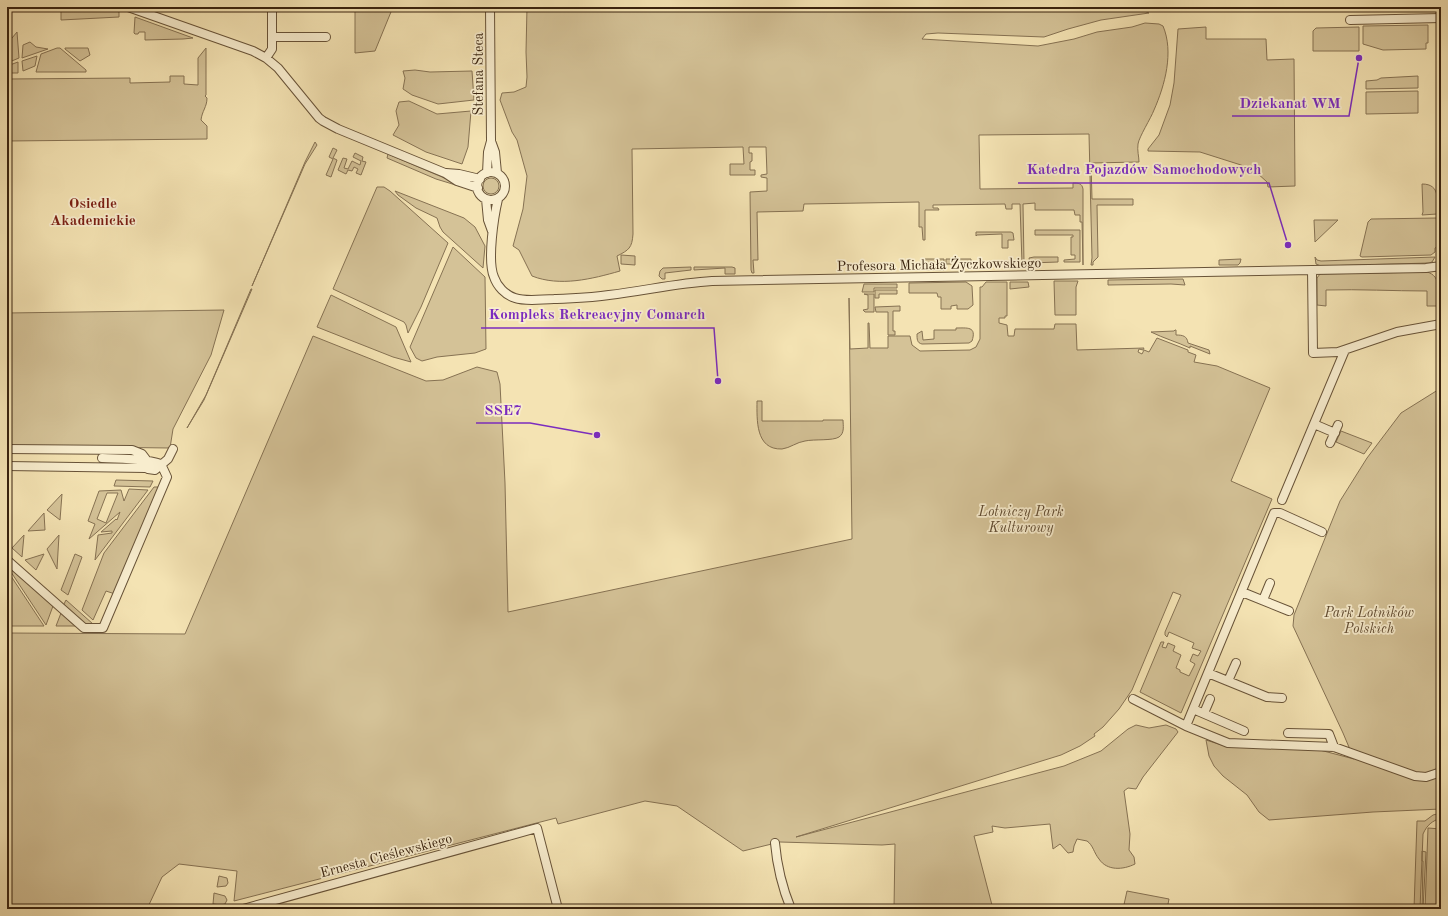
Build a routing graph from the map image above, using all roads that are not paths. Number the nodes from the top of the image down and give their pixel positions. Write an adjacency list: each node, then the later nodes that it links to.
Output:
1 (128, 7): 8 (street)
2 (272, 7): 7 (street)
3 (490, 7): 9 (street, Stefana Steca)
4 (1441, 18): 5 (street)
5 (1350, 20)
6 (326, 36): 7 (street)
7 (272, 37): 8 (street)
8 (266, 58): 10 (street)
9 (492, 141): 11 (street, Stefana Steca); 12 (street, Stefana Steca)
10 (445, 173): 13 (street); 14 (street)
11 (488, 173): 12 (street); 13 (street)
12 (497, 174): 16 (street)
13 (480, 178): 14 (street)
14 (478, 188): 15 (street)
15 (486, 199): 16 (street); 17 (street, Profesora Michała Życzkowskiego)
16 (498, 199): 17 (street, Profesora Michała Życzkowskiego)
17 (492, 232): 19 (street, Profesora Michała Życzkowskiego)
18 (1441, 266): 19 (street, Profesora Michała Życzkowskiego)
19 (1312, 270): 21 (street)
20 (1441, 324): 21 (street)
21 (1345, 350): 22 (street)
22 (1314, 424): 23 (street); 30 (street)
23 (1330, 443)
24 (7, 449): 28 (street)
25 (173, 449): 27 (street)
26 (102, 458): 28 (street)
27 (161, 464): 28 (street); 32 (street)
28 (147, 465): 29 (street)
29 (7, 466)
30 (1282, 500)
31 (1322, 532): 34 (street)
32 (7, 560)
33 (1270, 583): 35 (street)
34 (1242, 592): 35 (street); 38 (street)
35 (1263, 600): 36 (street)
36 (1289, 611)
37 (1236, 663): 39 (street)
38 (1208, 672): 39 (street); 43 (street)
39 (1228, 681): 40 (street)
40 (1282, 698)
41 (1133, 699): 45 (street)
42 (1210, 699): 44 (street)
43 (1193, 709): 44 (street); 45 (street)
44 (1204, 713): 46 (street)
45 (1186, 726): 48 (street)
46 (1244, 731)
47 (1288, 732): 48 (street)
48 (1334, 747): 49 (street)
49 (1441, 772)
50 (775, 843): 53 (street)
51 (243, 909): 52 (street, Ernesta Cieślewskiego)
52 (558, 909)
53 (791, 909)

